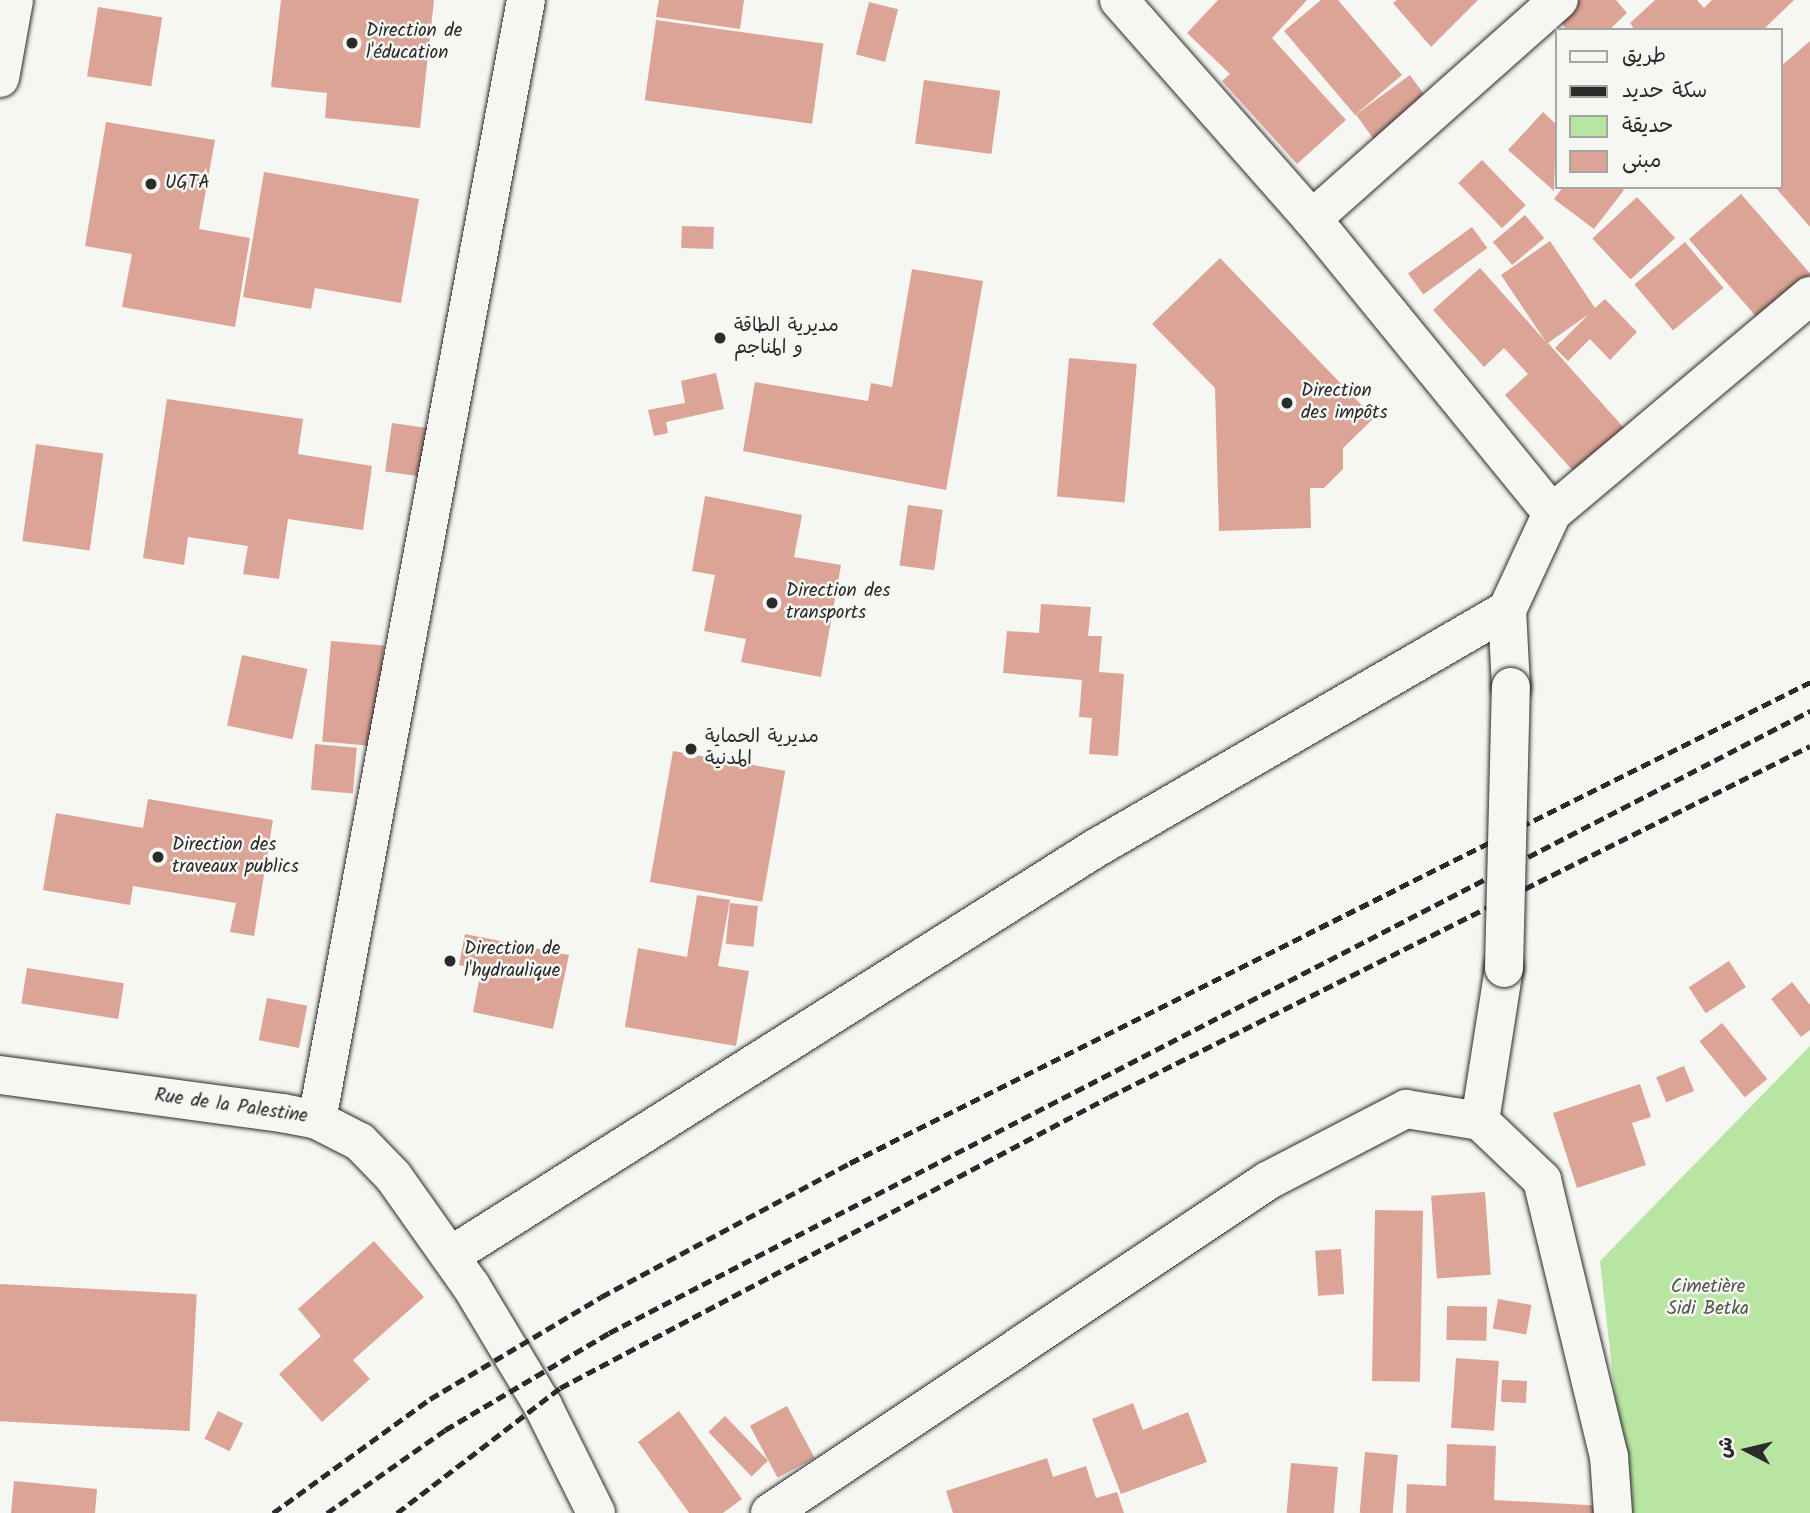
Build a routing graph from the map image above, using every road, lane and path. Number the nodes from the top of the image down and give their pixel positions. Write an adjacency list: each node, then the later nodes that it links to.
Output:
1 (14, 0): 5 (street)
2 (526, 0): 11 (street)
3 (1119, 0): 6 (street)
4 (1559, 0): 6 (street)
5 (0, 78)
6 (1312, 219): 8 (street)
7 (1810, 296): 8 (street)
8 (1552, 513): 9 (street)
9 (1507, 610): 12 (street, bridge); 13 (street)
10 (0, 1075): 11 (street, Rue de la Palestine)
11 (317, 1120): 13 (street, Rue de la Palestine)
12 (1480, 1121): 15 (street); 16 (street)
13 (461, 1271): 14 (street, Rue de la Palestine)
14 (596, 1513)
15 (769, 1513)
16 (1613, 1513)

